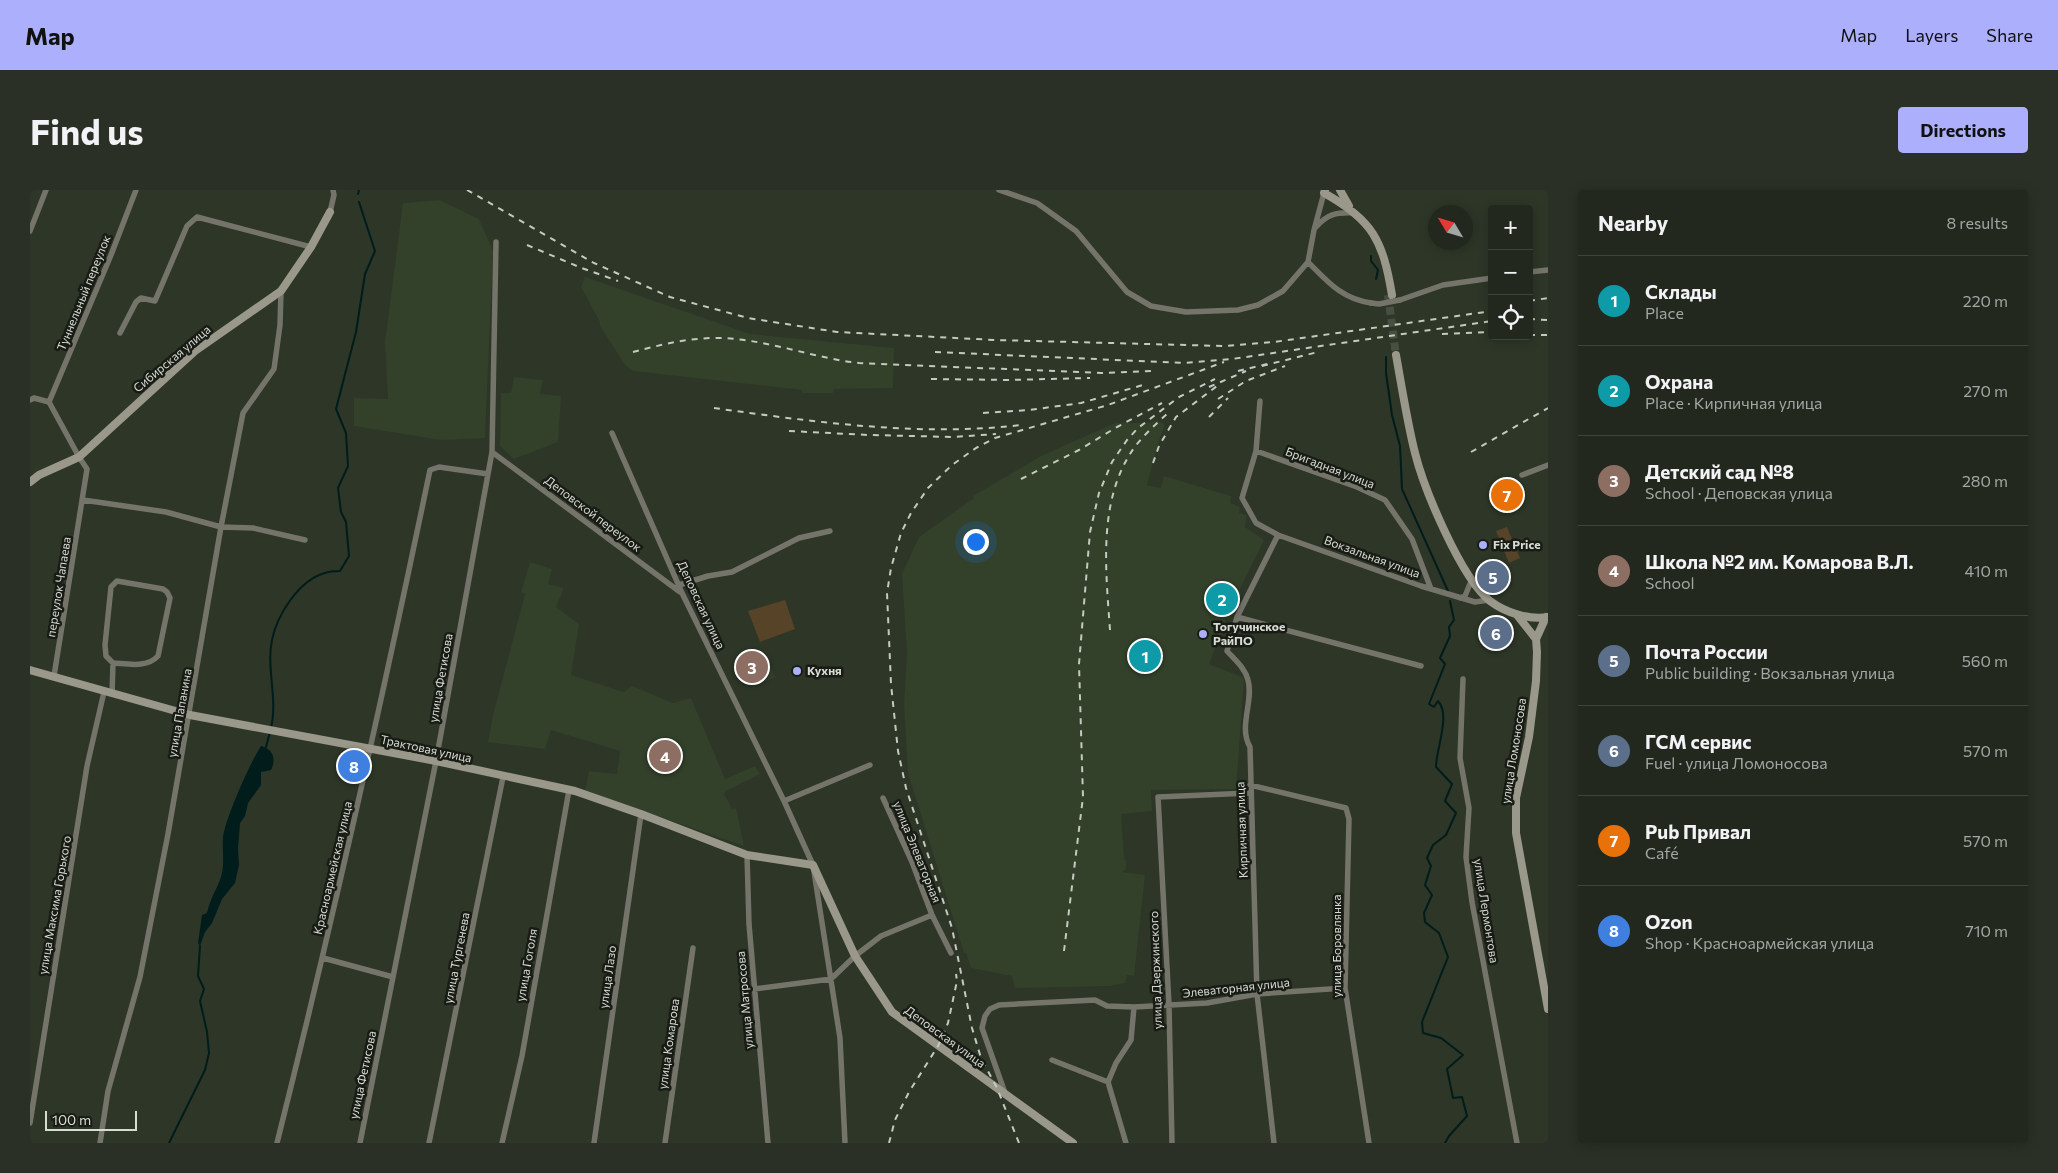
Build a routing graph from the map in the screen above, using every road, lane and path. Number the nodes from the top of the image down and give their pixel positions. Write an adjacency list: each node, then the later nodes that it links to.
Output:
1 (46, 190): 10 (street)
2 (136, 190): 23 (street, Туннельный переулок)
3 (333, 190): 7 (street)
4 (999, 190): 13 (street)
5 (1340, 190): 8 (street)
6 (1325, 191): 8 (street); 9 (street)
7 (330, 212): 12 (street, Сибирская улица)
8 (1355, 213): 9 (street); 18 (street)
9 (1314, 230): 13 (street)
10 (30, 231)
11 (496, 242): 26 (street, улица Фетисова)
12 (311, 247): 17 (street, Сибирская улица); 19 (street)
13 (1308, 262): 16 (street, bridge)
14 (1548, 270): 15 (street)
15 (1533, 272)
16 (1488, 279)
17 (281, 291): 27 (street, Сибирская улица); 33 (street, улица Папанина)
18 (1390, 295)
19 (120, 333)
20 (1399, 355): 37 (street)
21 (30, 400): 23 (street)
22 (1260, 401): 25 (street, Вокзальная улица)
23 (49, 402): 27 (street, переулок Чапаева)
24 (612, 433): 38 (street, Деповская улица)
25 (1256, 451): 35 (street, Вокзальная улица); 39 (street, Бригадная улица)
26 (492, 452): 29 (street, улица Фетисова); 40 (street, Деповской переулок)
27 (78, 458): 31 (street, Сибирская улица); 32 (street, переулок Чапаева)
28 (1548, 464): 30 (street)
29 (488, 474): 54 (street, Красноармейская улица); 55 (street, улица Фетисова)
30 (1522, 475)
31 (30, 482)
32 (83, 500): 33 (street); 50 (street, переулок Чапаева)
33 (221, 527): 36 (street); 53 (street, улица Папанина)
34 (830, 531): 38 (street)
35 (1278, 535): 39 (street, Вокзальная улица); 44 (street, Кирпичная улица)
36 (305, 540)
37 (1472, 579): 41 (street); 42 (street)
38 (679, 585): 40 (street, Деповская улица)
39 (1431, 590): 41 (street, Вокзальная улица)
40 (682, 593): 62 (street, Деповская улица)
41 (1460, 598): 42 (street, Вокзальная улица)
42 (1489, 600): 43 (street)
43 (1517, 615): 45 (street); 46 (street)
44 (1237, 617): 48 (street); 58 (street, Кирпичная улица)
45 (1547, 617): 46 (street, улица Ломоносова)
46 (1536, 639): 78 (street, улица Ломоносова)
47 (113, 663): 47 (street); 52 (street, улица Максима Горького)
48 (1421, 666)
49 (30, 670): 50 (street, Трактовая улица)
50 (54, 676): 52 (street, Трактовая улица)
51 (1463, 679): 97 (street, улица Лермонтова)
52 (108, 693): 53 (street, Трактовая улица); 82 (street, улица Максима Горького)
53 (190, 715): 54 (street, Трактовая улица); 83 (street, улица Папанина)
54 (371, 749): 55 (street, Трактовая улица); 70 (street, Красноармейская улица)
55 (436, 761): 57 (street, Трактовая улица); 71 (street, улица Фетисова)
56 (870, 765): 62 (street)
57 (503, 777): 59 (street, Трактовая улица); 86 (street, улица Тургенева)
58 (1250, 786): 60 (street, Кирпичная улица); 74 (street, улица Боровлянка)
59 (568, 790): 63 (street, Трактовая улица); 87 (street, улица Гоголя)
60 (1250, 794): 75 (street, Кирпичная улица); 76 (street, улица Дзержинского)
61 (884, 798): 66 (street, улица Элеваторная)
62 (784, 801): 65 (street, Деповская улица)
63 (641, 814): 64 (street, Трактовая улица); 88 (street, улица Лазо)
64 (747, 855): 65 (street, Трактовая улица); 73 (street, улица Матросова)
65 (813, 865): 69 (street, Деповская улица); 72 (street, Деповская улица)
66 (932, 915): 68 (street, улица Элеваторная); 69 (street)
67 (693, 948): 89 (street, улица Комарова)
68 (951, 952)
69 (855, 956): 72 (street); 81 (street, Деповская улица)
70 (323, 958): 71 (street); 84 (street, Красноармейская улица)
71 (393, 977): 85 (street, улица Фетисова)
72 (831, 979): 73 (street); 91 (street, Деповская улица)
73 (754, 988): 90 (street, улица Матросова)
74 (1345, 988): 75 (street, Элеваторная улица); 96 (street, улица Боровлянка)
75 (1257, 994): 76 (street, Элеваторная улица); 95 (street, Кирпичная улица)
76 (1169, 1004): 77 (street, Элеваторная улица); 94 (street, улица Дзержинского)
77 (1134, 1007): 80 (street); 81 (street, Элеваторная улица)
78 (1548, 1009)
79 (1052, 1060): 80 (street)
80 (1108, 1082): 93 (street)
81 (1005, 1094): 92 (street, Деповская улица)
82 (30, 1123)
83 (100, 1143)
84 (277, 1143)
85 (360, 1143)
86 (429, 1143)
87 (502, 1143)
88 (594, 1143)
89 (665, 1143)
90 (768, 1143)
91 (845, 1143)
92 (1073, 1143)
93 (1126, 1143)
94 (1172, 1143)
95 (1274, 1143)
96 (1369, 1143)
97 (1517, 1143)

